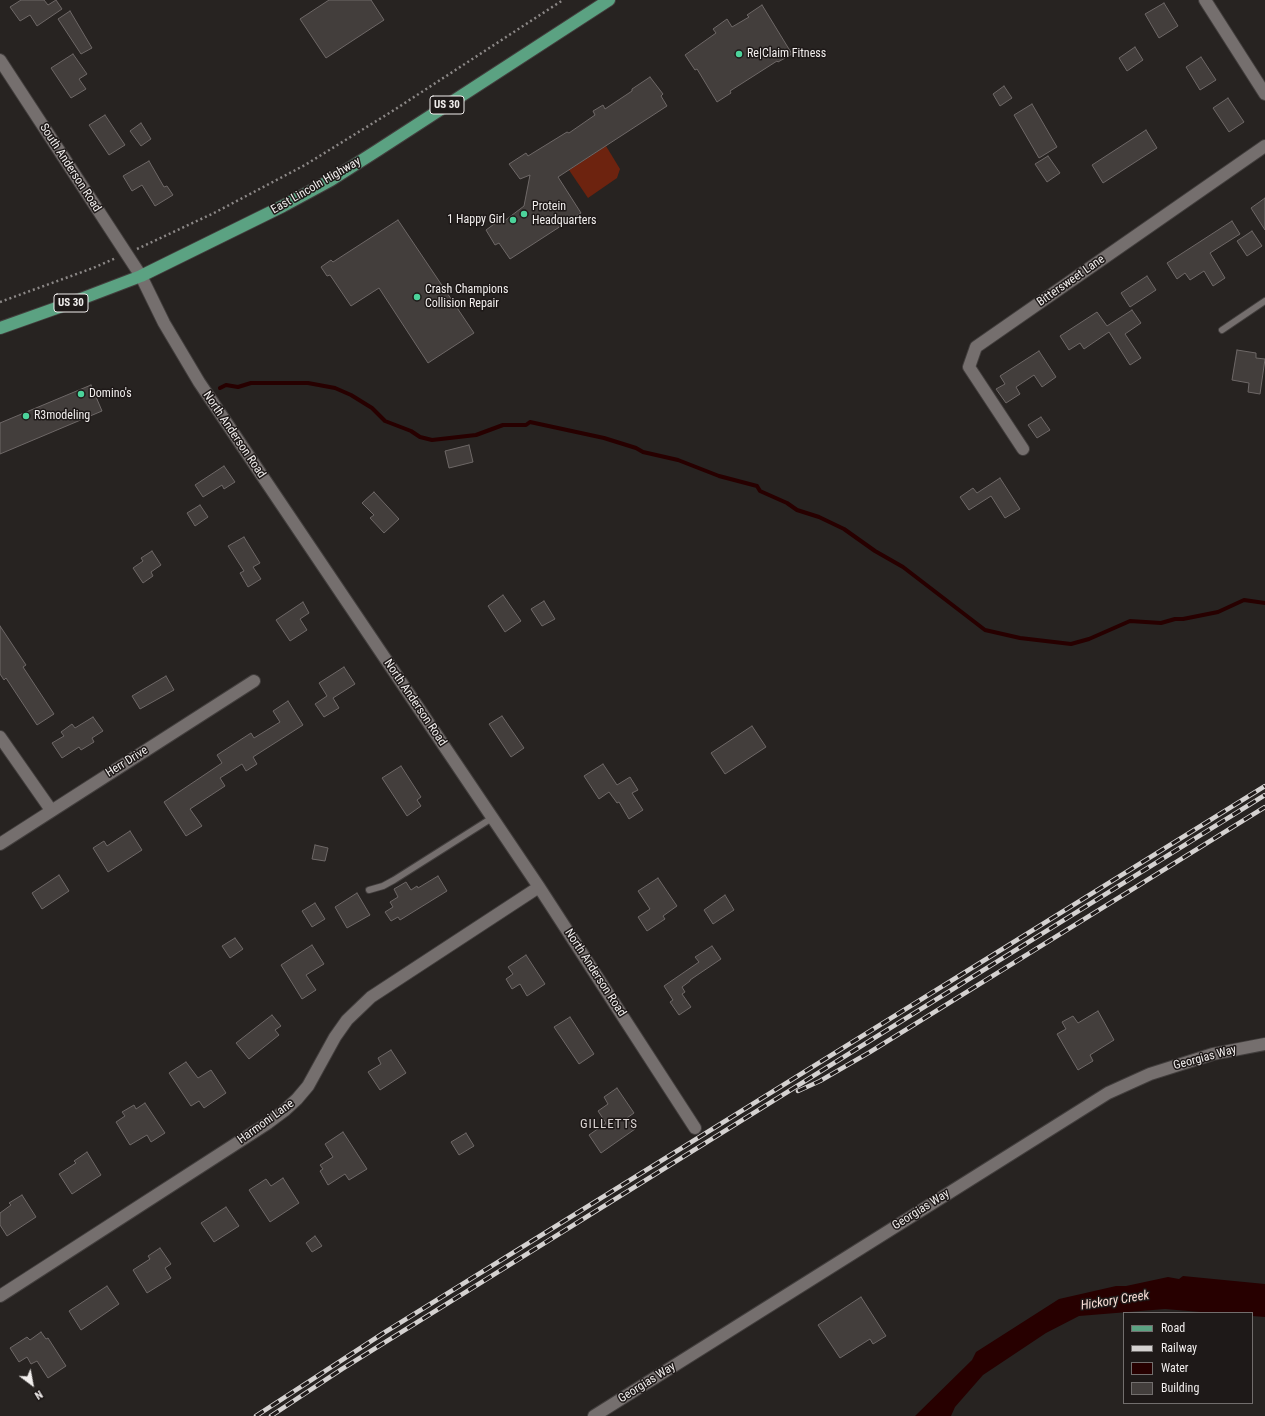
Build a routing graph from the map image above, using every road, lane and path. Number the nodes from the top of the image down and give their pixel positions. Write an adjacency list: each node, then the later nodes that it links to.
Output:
1 (563, 0): 7 (path)
2 (609, 0): 9 (main road, East Lincoln Highway / US 30)
3 (1205, 0): 5 (street)
4 (0, 60): 9 (street, South Anderson Road)
5 (1265, 94)
6 (1265, 146): 14 (street, Bittersweet Lane)
7 (138, 248)
8 (110, 261): 11 (path)
9 (141, 276): 12 (main road, East Lincoln Highway / US 30); 18 (street, North Anderson Road)
10 (1265, 301): 13 (lane)
11 (0, 302)
12 (0, 328)
13 (1222, 330)
14 (1023, 449)
15 (254, 681): 17 (street, Herr Drive)
16 (0, 738): 17 (street)
17 (51, 810): 19 (street, Herr Drive)
18 (492, 818): 20 (street, North Anderson Road); 21 (lane)
19 (0, 844)
20 (539, 888): 23 (street, North Anderson Road); 24 (street, Harmoni Lane)
21 (369, 890)
22 (1265, 1044): 25 (street, Georgias Way)
23 (695, 1128)
24 (0, 1296)
25 (594, 1416)

